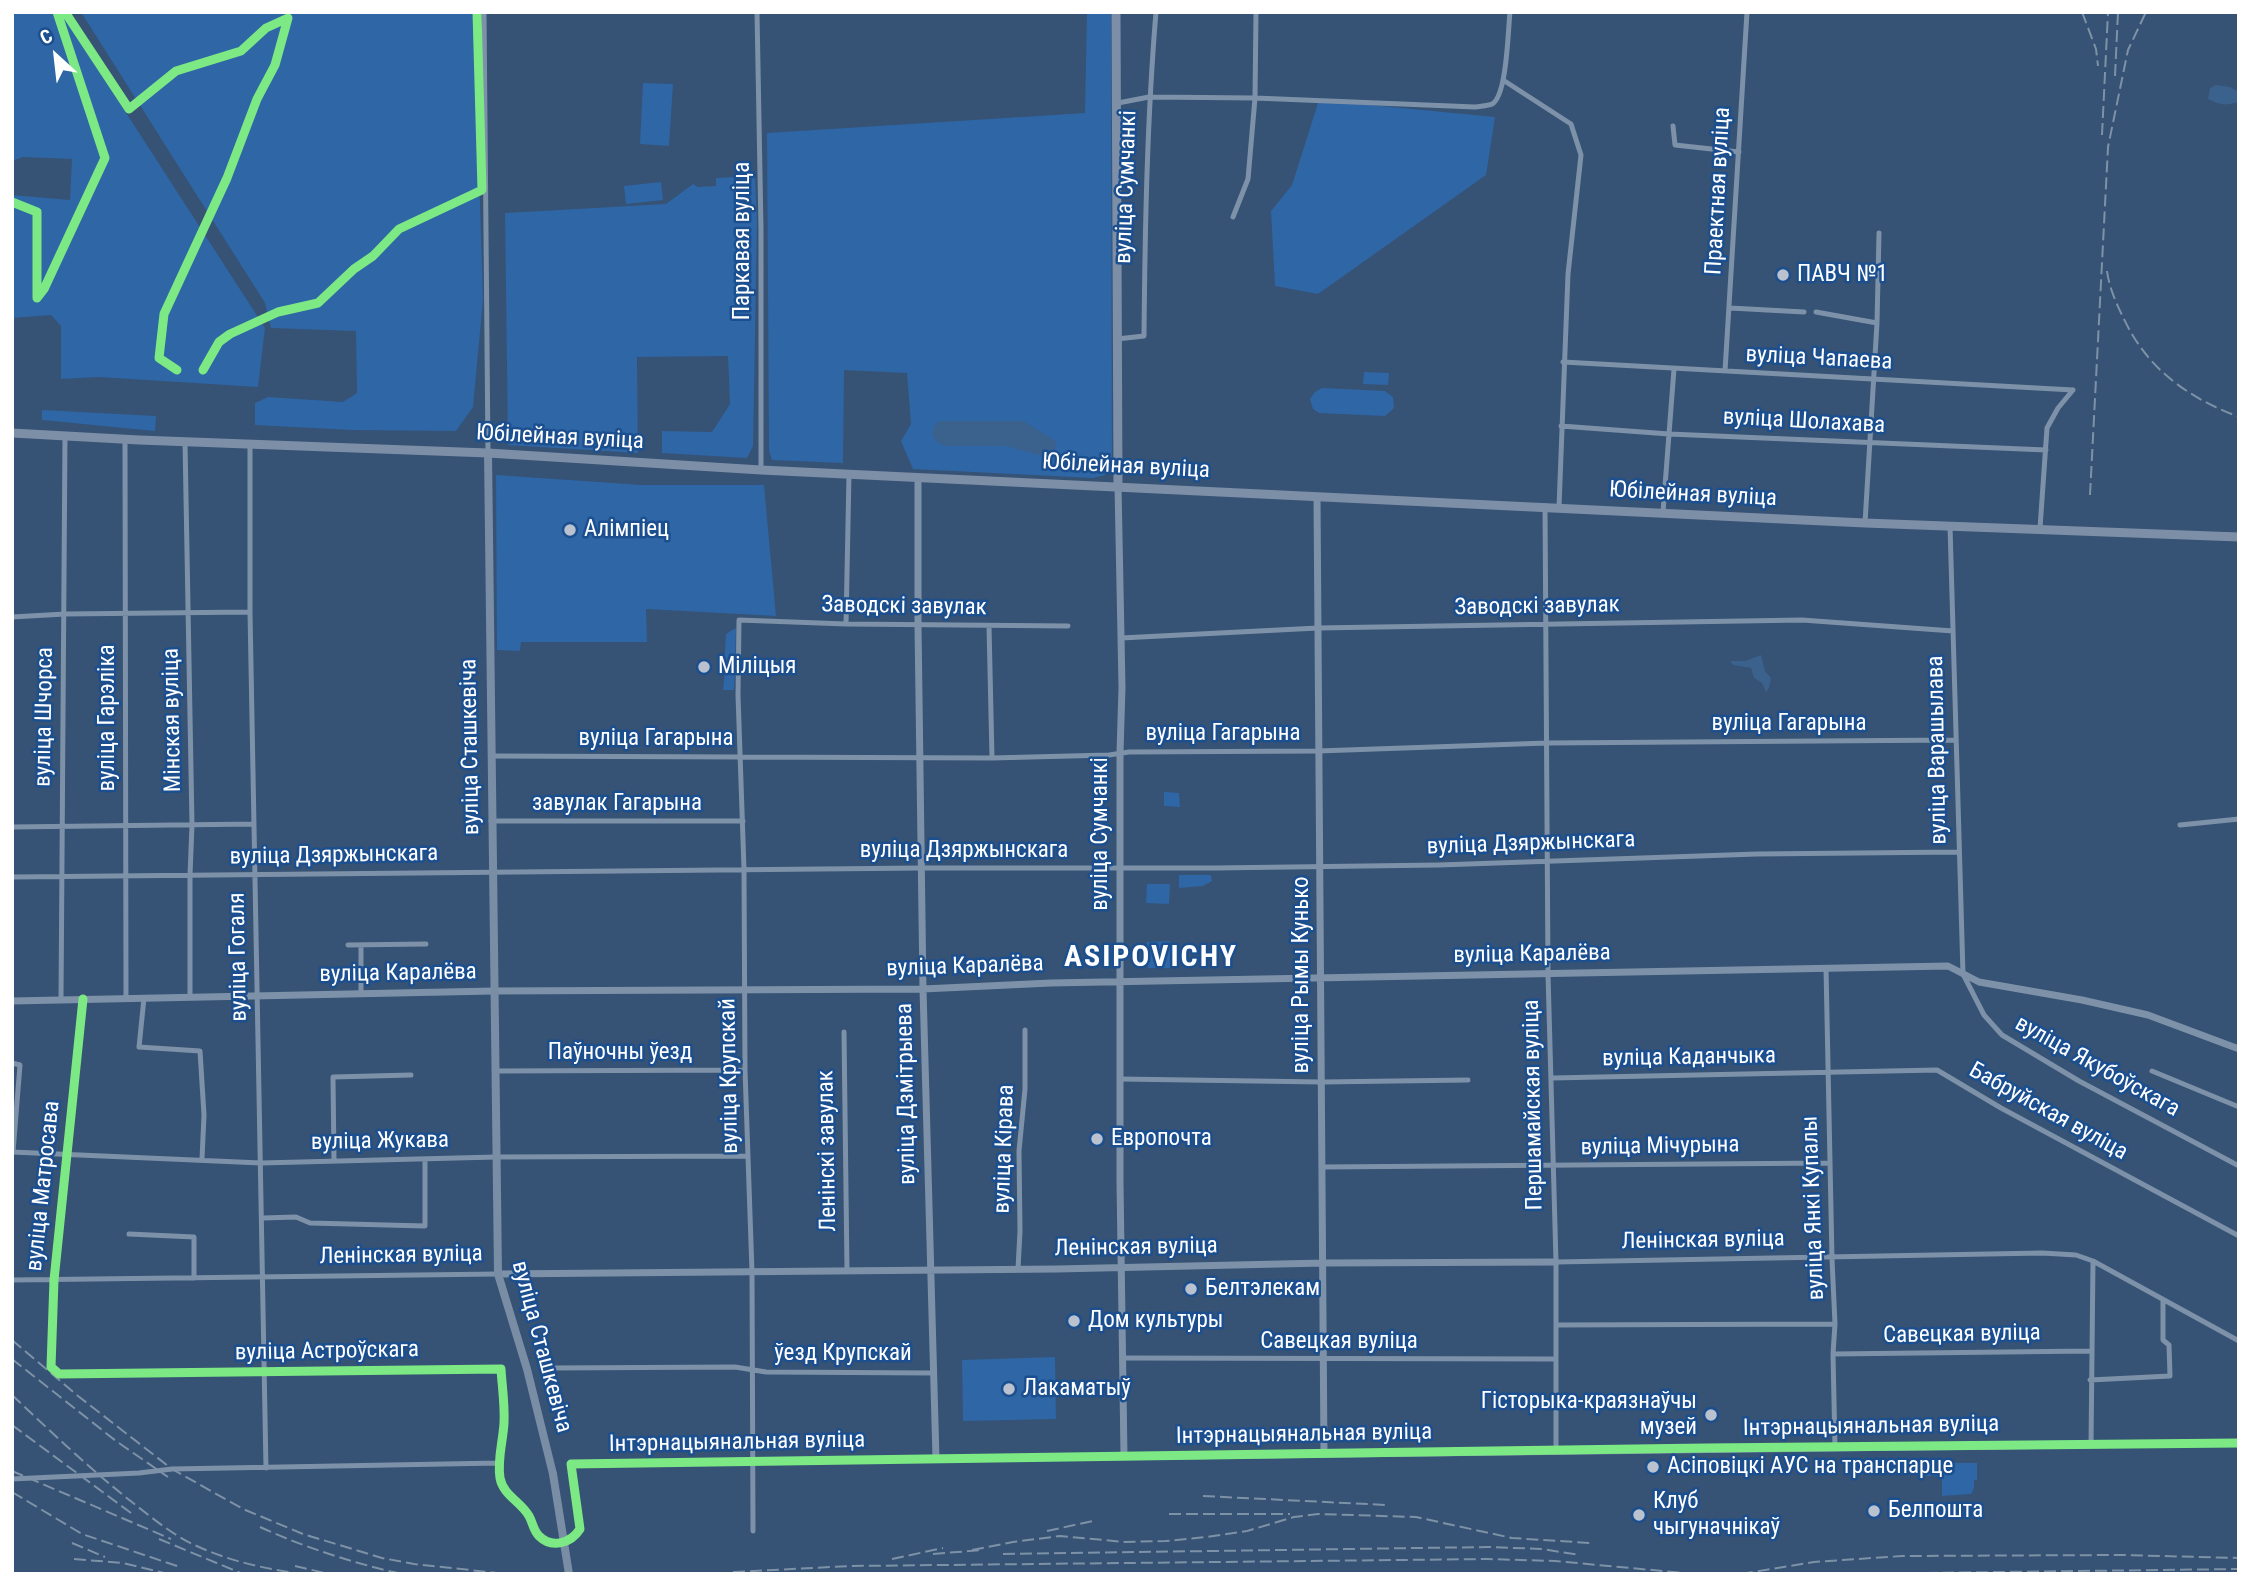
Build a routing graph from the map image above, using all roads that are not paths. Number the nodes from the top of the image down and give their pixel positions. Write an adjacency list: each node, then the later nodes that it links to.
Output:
1 (484, 12): 34 (street, вуліца Сташкевіча)
2 (757, 12): 35 (street, Паркавая вуліца)
3 (1116, 12): 11 (main road, вуліца Сумчанкі)
4 (1156, 12): 9 (street, вуліца Сумчанкі)
5 (1256, 12): 10 (street)
6 (1510, 12): 8 (street)
7 (1747, 12): 13 (street, Праектная вуліца)
8 (1503, 80): 10 (street); 21 (street)
9 (1149, 97): 10 (street); 11 (street); 20 (street, вуліца Сумчанкі)
10 (1255, 98): 14 (street)
11 (1118, 103): 20 (main road, вуліца Сумчанкі)
12 (1673, 126): 13 (street)
13 (1739, 152): 16 (street, Праектная вуліца)
14 (1233, 217)
15 (1879, 233): 19 (street)
16 (1730, 308): 17 (street); 23 (street, Праектная вуліца)
17 (1804, 312)
18 (1816, 312): 19 (street)
19 (1877, 323): 24 (street)
20 (1117, 339): 38 (main road, вуліца Сумчанкі)
21 (1563, 362): 22 (street, вуліца Чапаева); 25 (street)
22 (1674, 369): 23 (street, вуліца Чапаева); 27 (street)
23 (1725, 371): 24 (street, вуліца Чапаева)
24 (1872, 379): 31 (street); 33 (street, вуліца Чапаева)
25 (1561, 426): 27 (street, вуліца Шолахава); 41 (street)
26 (12, 433): 28 (main road, Юбілейная вуліца)
27 (1669, 434): 31 (street, вуліца Шолахава); 42 (street)
28 (65, 435): 29 (main road, Юбілейная вуліца); 50 (street, вуліца Шчорса)
29 (125, 439): 30 (main road, Юбілейная вуліца); 49 (street, вуліца Гарэліка)
30 (185, 442): 32 (main road, Юбілейная вуліца); 47 (street, Мінская вуліца)
31 (1871, 443): 33 (street, вуліца Шолахава); 43 (street)
32 (250, 445): 34 (main road, Юбілейная вуліца); 48 (street, вуліца Гогаля)
33 (2046, 450): 45 (street)
34 (488, 453): 35 (main road, Юбілейная вуліца); 65 (main road, вуліца Сташкевіча)
35 (761, 470): 36 (main road, Юбілейная вуліца)
36 (849, 474): 37 (main road, Юбілейная вуліца); 53 (street)
37 (918, 477): 38 (main road, Юбілейная вуліца); 54 (street, вуліца Дзмітрыева)
38 (1118, 486): 39 (main road, Юбілейная вуліца); 60 (street, вуліца Сумчанкі)
39 (1317, 497): 40 (main road, Юбілейная вуліца); 58 (street, вуліца Рымы Кунько)
40 (1545, 506): 41 (main road, Юбілейная вуліца); 55 (street, Першамайская вуліца)
41 (1559, 507): 42 (main road, Юбілейная вуліца)
42 (1662, 512): 43 (main road, Юбілейная вуліца)
43 (1865, 523): 44 (main road, Юбілейная вуліца)
44 (1950, 525): 45 (main road, Юбілейная вуліца); 59 (street, вуліца Варашылава)
45 (2040, 528): 46 (main road, Юбілейная вуліца)
46 (2239, 537)
47 (189, 611): 48 (street); 49 (street); 73 (street, Мінская вуліца)
48 (250, 612): 72 (street, вуліца Гогаля)
49 (126, 613): 50 (street); 75 (street, вуліца Гарэліка)
50 (65, 614): 51 (street); 77 (street, вуліца Шчорса)
51 (12, 617)
52 (739, 620): 53 (street, Заводскі завулак); 66 (street, вуліца Крупскай)
53 (846, 624): 54 (street, Заводскі завулак)
54 (918, 625): 56 (street, Заводскі завулак); 67 (street, вуліца Дзмітрыева)
55 (1545, 625): 58 (street, Заводскі завулак); 59 (street, Заводскі завулак); 62 (street, Першамайская вуліца)
56 (989, 626): 57 (street, Заводскі завулак); 68 (street)
57 (1068, 626)
58 (1318, 628): 60 (street, Заводскі завулак); 63 (street, вуліца Рымы Кунько)
59 (1953, 631): 61 (street, вуліца Варашылава)
60 (1121, 638): 64 (street, вуліца Сумчанкі)
61 (1955, 740): 62 (street, вуліца Гагарына); 78 (street, вуліца Варашылава)
62 (1547, 743): 63 (street, вуліца Гагарына); 79 (street, Першамайская вуліца)
63 (1318, 751): 64 (street, вуліца Гагарына); 80 (street, вуліца Рымы Кунько)
64 (1119, 753): 68 (street, вуліца Гагарына); 82 (street, вуліца Сумчанкі)
65 (491, 756): 66 (street, вуліца Гагарына); 70 (main road, вуліца Сташкевіча)
66 (742, 756): 67 (street, вуліца Гагарына); 71 (street, вуліца Крупскай)
67 (920, 757): 68 (street, вуліца Гагарына); 81 (street, вуліца Дзмітрыева)
68 (992, 758)
69 (2239, 819): 74 (street)
70 (491, 821): 71 (street, завулак Гагарына); 84 (main road, вуліца Сташкевіча)
71 (743, 821): 83 (street, вуліца Крупскай)
72 (254, 824): 73 (street); 86 (street, вуліца Гогаля)
73 (192, 825): 75 (street); 85 (street, Мінская вуліца)
74 (2180, 825)
75 (124, 826): 77 (street); 89 (street, вуліца Гарэліка)
76 (12, 827): 77 (street)
77 (61, 827): 88 (street, вуліца Шчорса)
78 (1958, 852): 79 (street, вуліца Дзяржынскага); 95 (street, вуліца Варашылава)
79 (1548, 860): 80 (street, вуліца Дзяржынскага); 94 (street, Першамайская вуліца)
80 (1321, 866): 82 (street, вуліца Дзяржынскага); 96 (street, вуліца Рымы Кунько)
81 (921, 868): 82 (street, вуліца Дзяржынскага); 83 (street, вуліца Дзяржынскага); 99 (street, вуліца Дзмітрыева)
82 (1121, 868): 97 (street, вуліца Сумчанкі)
83 (744, 869): 84 (street, вуліца Дзяржынскага); 98 (street, вуліца Крупскай)
84 (491, 871): 86 (street, вуліца Дзяржынскага); 100 (main road, вуліца Сташкевіча)
85 (190, 875): 86 (street, вуліца Дзяржынскага); 89 (street, вуліца Дзяржынскага); 102 (street, Мінская вуліца)
86 (255, 875): 103 (street, вуліца Гогаля)
87 (12, 877): 88 (street, вуліца Дзяржынскага)
88 (62, 877): 89 (street, вуліца Дзяржынскага); 107 (street, вуліца Шчорса)
89 (124, 877): 104 (street, вуліца Гарэліка)
90 (426, 944): 92 (street)
91 (348, 945): 92 (street)
92 (361, 945): 101 (street)
93 (1826, 968): 94 (street, вуліца Каралёва); 95 (street, вуліца Каралёва); 116 (street, вуліца Янкі Купалы)
94 (1548, 974): 96 (street, вуліца Каралёва); 118 (street, Першамайская вуліца)
95 (1963, 974): 111 (street, вуліца Каралёва); 132 (street, вуліца Якубоўскага)
96 (1321, 978): 97 (street, вуліца Каралёва); 121 (street, вуліца Рымы Кунько)
97 (1121, 983): 99 (street, вуліца Каралёва); 119 (street, вуліца Сумчанкі)
98 (746, 989): 99 (street, вуліца Каралёва); 100 (street, вуліца Каралёва); 113 (street, вуліца Крупскай)
99 (923, 989): 145 (street, вуліца Дзмітрыева)
100 (493, 991): 101 (street, вуліца Каралёва); 114 (main road, вуліца Сташкевіча)
101 (361, 994): 103 (street, вуліца Каралёва)
102 (190, 997): 103 (street, вуліца Каралёва); 105 (street, вуліца Каралёва)
103 (258, 997): 130 (street, вуліца Гогаля)
104 (126, 998): 105 (street, вуліца Каралёва); 106 (street, вуліца Каралёва)
105 (144, 998): 127 (street)
106 (83, 999): 107 (street, вуліца Каралёва); 124 (street, вуліца Матросава)
107 (61, 1000): 108 (street, вуліца Каралёва)
108 (12, 1001)
109 (1025, 1030): 143 (street, вуліца Кірава)
110 (844, 1032): 144 (street, Ленінскі завулак)
111 (2239, 1049)
112 (12, 1063): 123 (street)
113 (745, 1070): 114 (street, Паўночны ўезд); 125 (street, вуліца Крупскай)
114 (495, 1071): 126 (main road, вуліца Сташкевіча)
115 (2152, 1071): 122 (street)
116 (1828, 1072): 118 (street, вуліца Каданчыка); 131 (street, вуліца Янкі Купалы); 137 (street, Бабруйская вуліца)
117 (411, 1075): 129 (street)
118 (1552, 1078): 134 (street, Першамайская вуліца)
119 (1120, 1079): 121 (street); 142 (street, вуліца Сумчанкі)
120 (1468, 1080): 121 (street)
121 (1322, 1082): 133 (street, вуліца Рымы Кунько)
122 (2239, 1107)
123 (12, 1152): 124 (street, вуліца Жукава)
124 (66, 1154): 127 (street, вуліца Жукава); 151 (street, вуліца Матросава)
125 (748, 1156): 126 (street, вуліца Жукава); 146 (street, вуліца Крупскай)
126 (496, 1157): 128 (street, вуліца Жукава); 147 (main road, вуліца Сташкевіча)
127 (202, 1159): 130 (street, вуліца Жукава)
128 (425, 1159): 129 (street, вуліца Жукава); 135 (street)
129 (334, 1161): 130 (street, вуліца Жукава)
130 (261, 1163): 135 (street, вуліца Гогаля)
131 (1830, 1163): 134 (street, вуліца Мічурына); 138 (street, вуліца Янкі Купалы)
132 (2239, 1166)
133 (1323, 1167): 134 (street, вуліца Мічурына); 141 (street, вуліца Рымы Кунько)
134 (1553, 1167): 140 (street, Першамайская вуліца)
135 (262, 1218): 148 (street, вуліца Гогаля)
136 (129, 1234): 149 (street)
137 (2239, 1237)
138 (1832, 1259): 139 (street, Ленінская вуліца); 140 (street, Ленінская вуліца); 153 (street, вуліца Янкі Купалы)
139 (2093, 1261): 152 (street, Ленінская вуліца); 156 (street)
140 (1556, 1262): 141 (street, Ленінская вуліца); 154 (street, Першамайская вуліца)
141 (1324, 1263): 142 (street, Ленінская вуліца); 159 (street, вуліца Рымы Кунько)
142 (1122, 1268): 143 (street, Ленінская вуліца); 158 (street, вуліца Сумчанкі)
143 (1018, 1269): 145 (street, Ленінская вуліца)
144 (847, 1270): 145 (street, Ленінская вуліца); 146 (street, Ленінская вуліца)
145 (930, 1270): 164 (street, вуліца Дзмітрыева)
146 (752, 1272): 147 (street, Ленінская вуліца); 162 (street, вуліца Крупскай)
147 (498, 1274): 148 (street, Ленінская вуліца); 179 (main road, вуліца Сташкевіча, bridge)
148 (263, 1277): 149 (street, Ленінская вуліца); 163 (street, вуліца Гогаля)
149 (194, 1278): 151 (street, Ленінская вуліца)
150 (12, 1280): 151 (street, Ленінская вуліца)
151 (54, 1280): 165 (street, вуліца Матросава)
152 (2163, 1300): 155 (street, Ленінская вуліца); 166 (street)
153 (1835, 1324): 154 (street); 157 (street, вуліца Янкі Купалы)
154 (1556, 1325): 160 (street, Першамайская вуліца)
155 (2239, 1341)
156 (2090, 1351): 157 (street, Савецкая вуліца); 166 (street)
157 (1833, 1354): 169 (street, вуліца Янкі Купалы)
158 (1122, 1357): 159 (street, Савецкая вуліца); 172 (street, вуліца Сумчанкі)
159 (1323, 1359): 160 (street, Савецкая вуліца); 171 (street, вуліца Рымы Кунько)
160 (1555, 1359): 170 (street, Першамайская вуліца)
161 (551, 1368): 162 (street)
162 (753, 1369): 164 (street, ўезд Крупскай); 174 (street, вуліца Крупскай)
163 (264, 1372): 165 (street, вуліца Астроўскага); 175 (street, вуліца Астроўскага); 176 (street, вуліца Гогаля)
164 (933, 1373): 173 (street, вуліца Дзмітрыева)
165 (59, 1374)
166 (2090, 1380): 168 (street)
167 (2239, 1443): 168 (street, Інтэрнацыянальная вуліца)
168 (2091, 1445): 169 (street, Інтэрнацыянальная вуліца)
169 (1835, 1447): 170 (street, Інтэрнацыянальная вуліца)
170 (1556, 1451): 171 (street, Інтэрнацыянальная вуліца)
171 (1324, 1454): 172 (street, Інтэрнацыянальная вуліца)
172 (1124, 1456): 173 (street, Інтэрнацыянальная вуліца)
173 (936, 1459): 174 (street, Інтэрнацыянальная вуліца)
174 (752, 1462): 175 (street, Інтэрнацыянальная вуліца); 178 (street, вуліца Крупскай)
175 (499, 1463): 176 (street)
176 (267, 1468): 177 (street)
177 (12, 1479)
178 (753, 1531)
179 (569, 1574)

